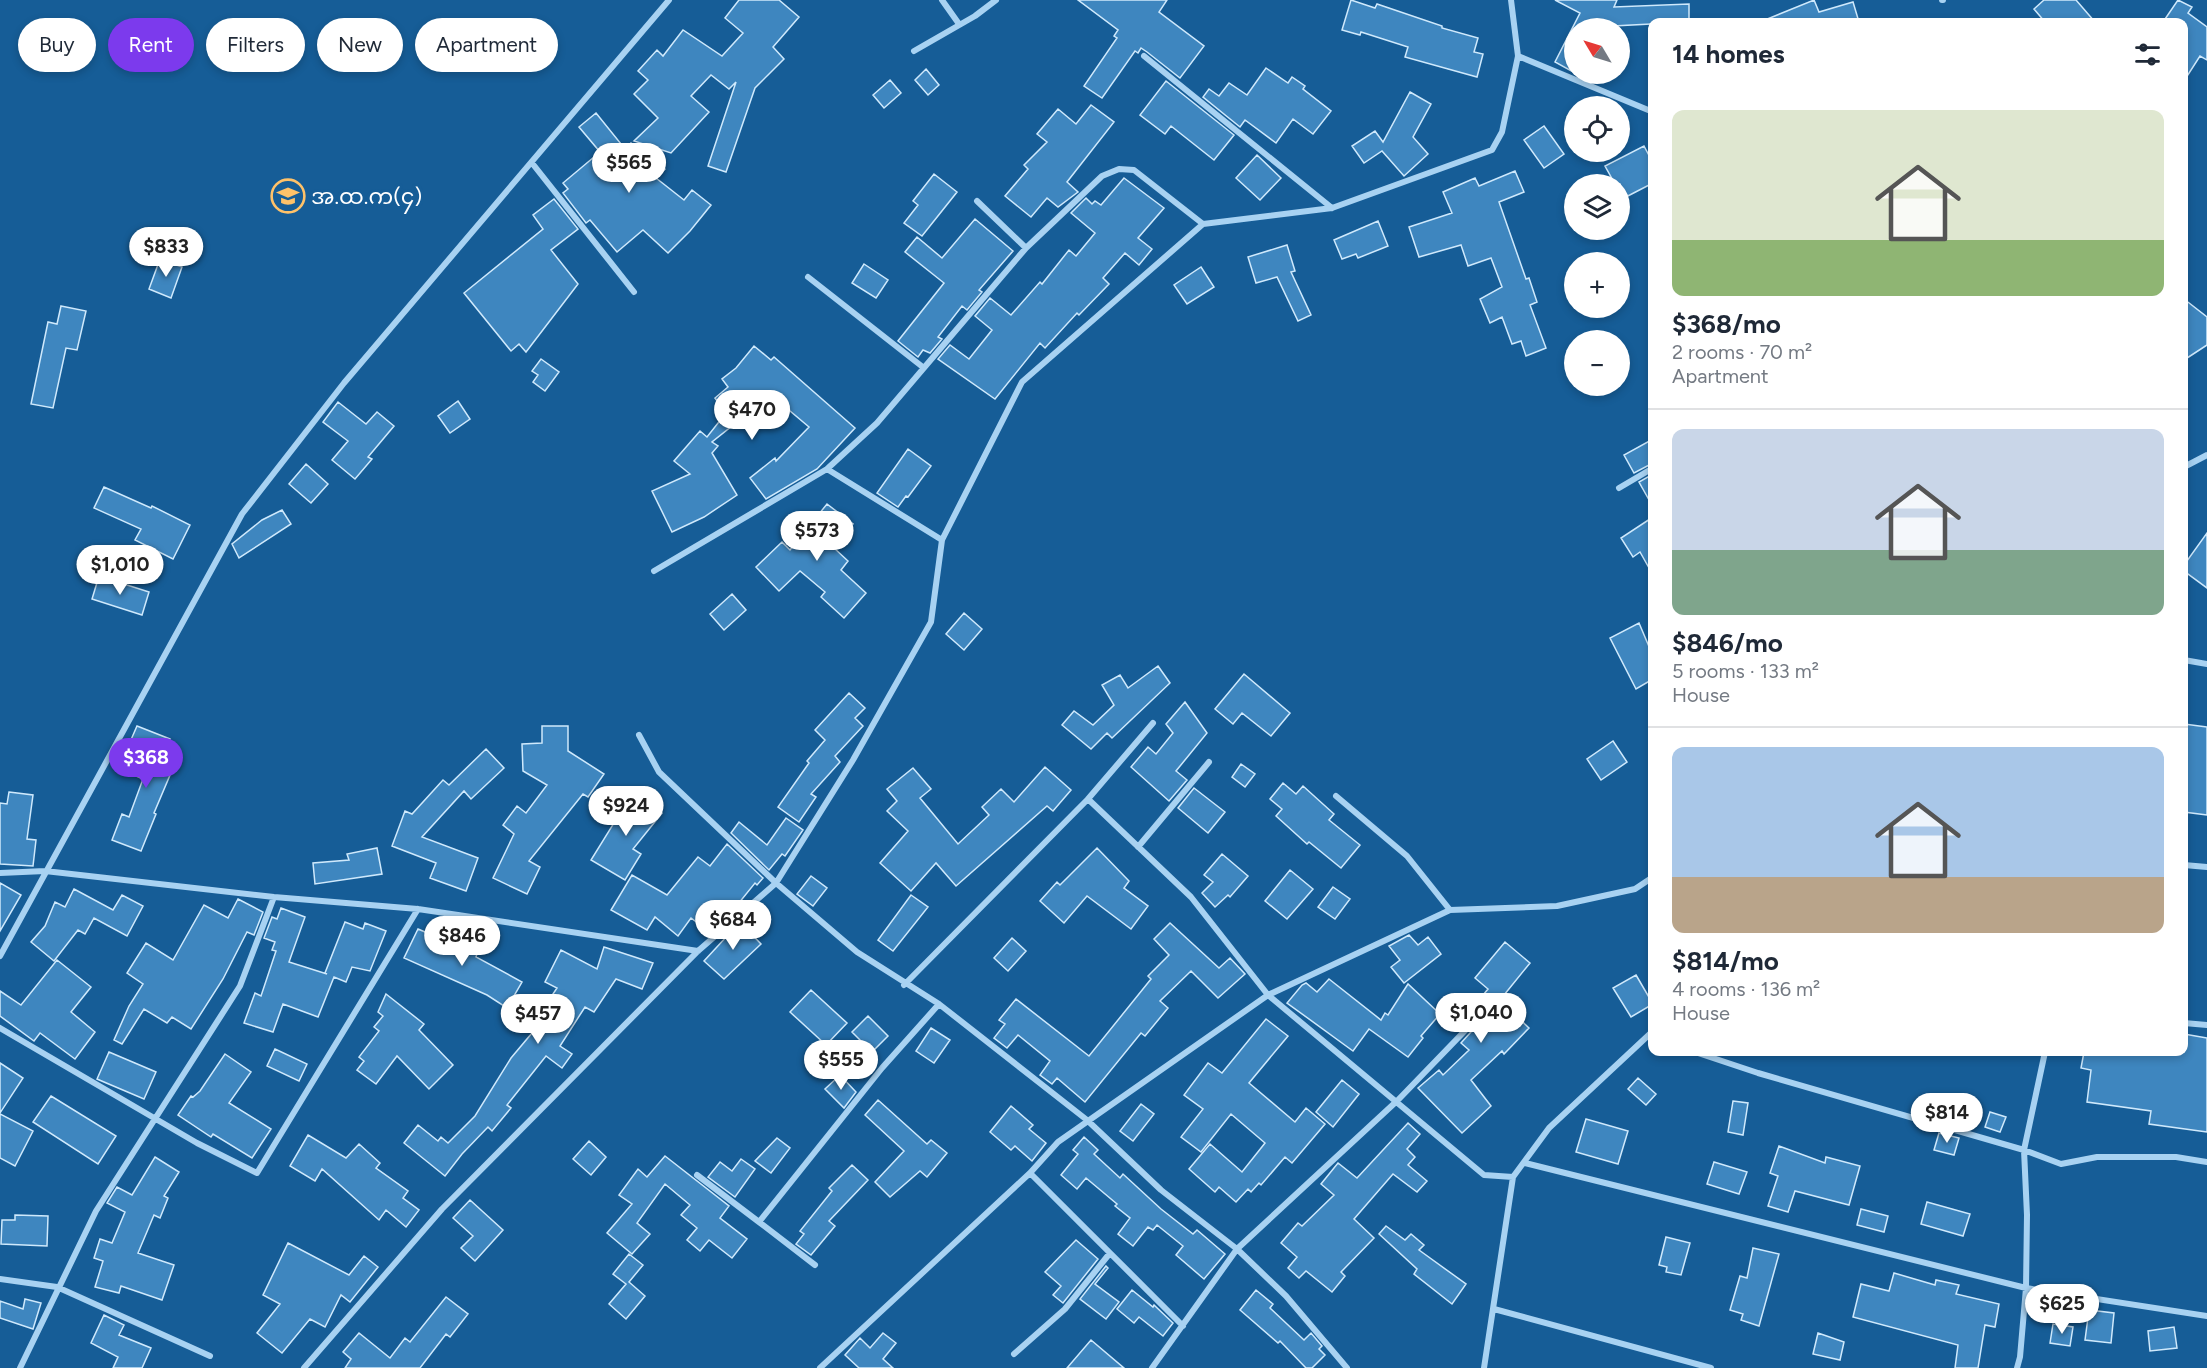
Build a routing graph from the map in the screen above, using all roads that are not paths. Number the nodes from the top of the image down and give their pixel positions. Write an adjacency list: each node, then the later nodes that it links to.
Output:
1 (669, 0): 10 (street)
2 (942, 0): 5 (street)
3 (996, 0): 5 (street)
4 (1511, 0): 8 (street)
5 (959, 24): 6 (street)
6 (914, 51)
7 (1144, 56): 12 (street)
8 (1518, 56): 9 (street); 12 (street)
9 (1648, 110)
10 (532, 163): 16 (street); 35 (street)
11 (977, 201): 14 (street)
12 (1332, 208): 13 (street)
13 (1203, 224): 14 (street); 23 (street)
14 (1026, 248): 17 (street)
15 (808, 277): 17 (street)
16 (634, 292)
17 (924, 368): 20 (street)
18 (2207, 455): 19 (street)
19 (2188, 465)
20 (827, 469): 23 (street); 24 (street)
21 (1648, 471): 22 (street)
22 (1619, 488)
23 (942, 540): 38 (street)
24 (654, 571)
25 (2188, 661): 26 (street)
26 (2207, 664)
27 (1153, 723): 31 (street)
28 (639, 735): 38 (street)
29 (1209, 762): 32 (street)
30 (1336, 796): 41 (street)
31 (1088, 799): 32 (street); 44 (street)
32 (1138, 847): 45 (street)
33 (2188, 865): 34 (street)
34 (2207, 867)
35 (45, 871): 36 (street); 39 (street); 43 (street)
36 (0, 873)
37 (1648, 880): 41 (street)
38 (776, 883): 42 (street); 44 (street)
39 (274, 897): 40 (street); 55 (street)
40 (418, 909): 42 (street); 55 (street)
41 (1450, 910): 45 (street)
42 (698, 951): 76 (street)
43 (0, 956)
44 (904, 985): 46 (street)
45 (1268, 995): 54 (street); 56 (street)
46 (939, 1004): 56 (street); 63 (street)
47 (1485, 1010): 54 (street)
48 (2188, 1023): 49 (street)
49 (2207, 1025)
50 (0, 1028): 55 (street)
51 (1648, 1038): 59 (street)
52 (1707, 1056): 57 (street)
53 (2044, 1056): 57 (street)
54 (1398, 1100): 62 (street); 64 (street)
55 (156, 1117): 68 (street)
56 (1087, 1120): 60 (street); 64 (street)
57 (2024, 1150): 58 (street); 69 (street)
58 (2207, 1162)
59 (1525, 1163): 62 (street); 69 (street)
60 (1030, 1173): 65 (street); 77 (street)
61 (696, 1175): 63 (street)
62 (1513, 1177): 70 (street)
63 (759, 1222): 66 (street)
64 (1237, 1249): 72 (street); 79 (street)
65 (1110, 1253): 72 (street); 73 (street)
66 (815, 1265)
67 (0, 1279): 68 (street)
68 (57, 1287): 74 (street); 75 (street)
69 (2026, 1288): 71 (street); 82 (street)
70 (1494, 1309): 80 (street); 81 (street)
71 (2207, 1316)
72 (1183, 1326): 78 (street)
73 (1014, 1354)
74 (210, 1356)
75 (20, 1368)
76 (304, 1368)
77 (820, 1368)
78 (1152, 1368)
79 (1347, 1368)
80 (1484, 1368)
81 (1712, 1368)
82 (2017, 1368)

